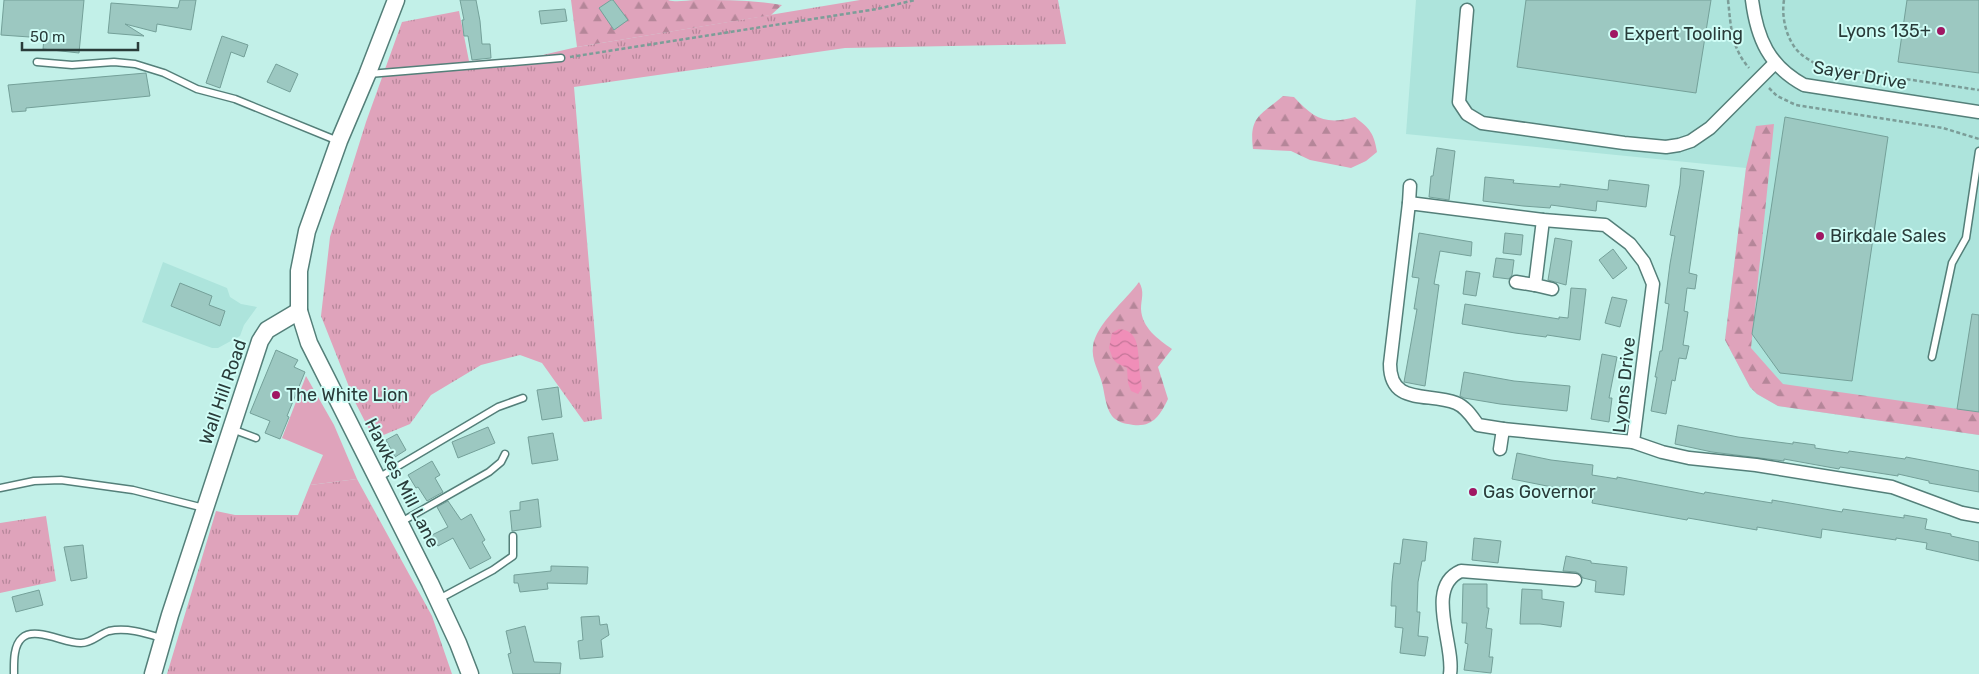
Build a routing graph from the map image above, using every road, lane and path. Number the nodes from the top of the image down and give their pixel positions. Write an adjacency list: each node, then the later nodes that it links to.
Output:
1 (396, 0): 11 (street)
2 (915, 0): 8 (path)
3 (1752, 0): 7 (street, Sayer Drive)
4 (1762, 0): 7 (street)
5 (1784, 0): 12 (path)
6 (1466, 10): 10 (street)
7 (1759, 34): 10 (street, Sayer Drive)
8 (561, 58): 11 (lane)
9 (36, 62): 14 (lane)
10 (1775, 63): 13 (street, Sayer Drive)
11 (367, 74): 14 (street)
12 (1979, 90)
13 (1979, 112)
14 (339, 141): 22 (street)
15 (1979, 151): 23 (lane)
16 (1410, 186): 17 (street)
17 (1409, 203): 18 (street, Lyons Drive); 26 (street)
18 (1542, 220): 20 (street); 28 (street, Lyons Drive)
19 (1516, 282): 20 (street)
20 (1535, 285): 21 (street)
21 (1552, 289)
22 (299, 311): 25 (street, Wall Hill Road); 31 (street, Hawkes Mill Lane)
23 (1932, 357)
24 (522, 398): 31 (lane)
25 (231, 428): 27 (lane); 33 (street, Wall Hill Road)
26 (1503, 429): 28 (street); 29 (street)
27 (256, 438)
28 (1633, 442): 34 (street, Lyons Drive)
29 (1500, 449)
30 (505, 454): 35 (lane)
31 (377, 478): 35 (street, Hawkes Mill Lane)
32 (0, 488): 33 (lane)
33 (205, 508): 39 (street, Wall Hill Road)
34 (1979, 516)
35 (400, 523): 38 (street, Hawkes Mill Lane)
36 (513, 536): 38 (lane)
37 (1575, 580): 43 (street)
38 (438, 600): 42 (street, Hawkes Mill Lane)
39 (164, 639): 40 (lane); 41 (street, Wall Hill Road)
40 (14, 674)
41 (154, 674)
42 (470, 674)
43 (1450, 674)

